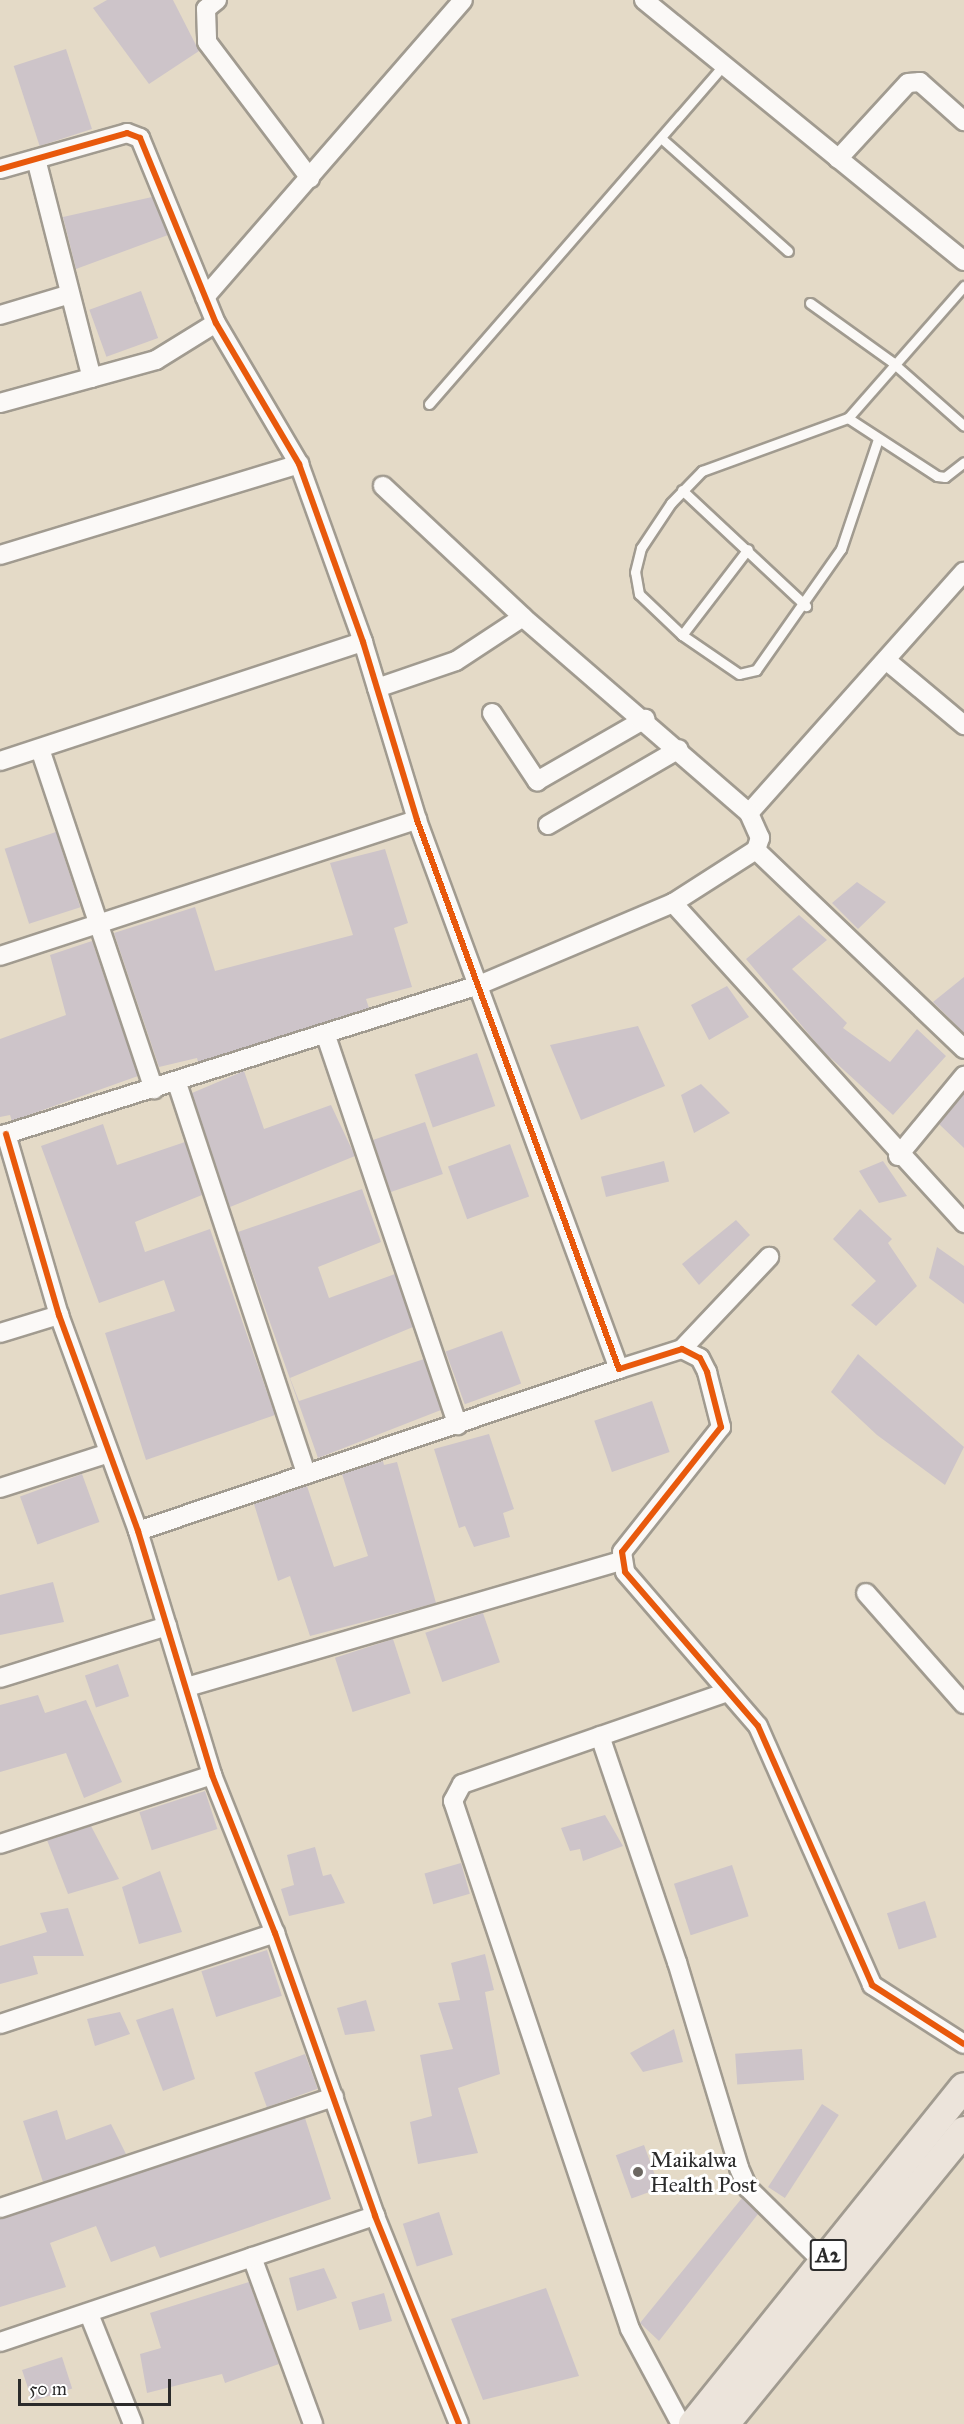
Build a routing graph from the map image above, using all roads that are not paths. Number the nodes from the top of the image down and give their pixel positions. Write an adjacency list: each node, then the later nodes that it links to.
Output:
1 (463, 0): 10 (street)
2 (644, 0): 4 (street)
3 (207, 3): 10 (street)
4 (724, 65): 6 (lane); 8 (street)
5 (964, 121): 8 (street)
6 (661, 138): 11 (lane); 22 (lane)
7 (36, 159): 9 (street); 14 (street); 15 (street)
8 (838, 159): 12 (street)
9 (0, 169)
10 (310, 178): 15 (street)
11 (788, 251)
12 (964, 261)
13 (964, 286): 19 (lane)
14 (70, 294): 17 (street); 20 (street)
15 (205, 297): 18 (street)
16 (810, 303): 19 (lane)
17 (0, 315)
18 (216, 323): 20 (street); 27 (street)
19 (892, 362): 23 (lane); 24 (lane)
20 (92, 378): 21 (street)
21 (0, 403)
22 (429, 404)
23 (848, 418): 25 (lane); 29 (lane)
24 (964, 426)
25 (878, 439): 26 (lane); 33 (lane)
26 (964, 462)
27 (299, 464): 31 (street); 36 (street)
28 (382, 486): 34 (street)
29 (682, 490): 30 (lane); 35 (lane)
30 (748, 549): 33 (lane); 35 (lane)
31 (0, 555)
32 (964, 572): 37 (street)
33 (806, 606): 35 (lane)
34 (523, 617): 38 (street); 40 (street)
35 (682, 635)
36 (363, 642): 38 (street); 42 (street)
37 (886, 660): 41 (street); 45 (street)
38 (377, 688): 46 (street)
39 (492, 713): 40 (street)
40 (645, 719): 43 (street)
41 (964, 725)
42 (40, 749): 44 (street); 50 (street)
43 (678, 749): 45 (street); 47 (street)
44 (0, 761)
45 (749, 813): 48 (street)
46 (417, 820): 50 (street); 52 (street)
47 (548, 825)
48 (756, 850): 49 (street); 54 (street)
49 (673, 903): 52 (street); 59 (street)
50 (96, 924): 51 (street); 57 (street)
51 (0, 956)
52 (479, 985): 53 (street); 65 (street)
53 (326, 1036): 56 (street); 66 (street)
54 (964, 1049)
55 (964, 1076): 59 (street)
56 (177, 1083): 57 (street); 68 (street)
57 (153, 1089): 58 (street)
58 (3, 1135): 62 (street)
59 (898, 1156): 60 (street)
60 (964, 1223)
61 (769, 1257): 64 (street)
62 (59, 1315): 63 (street); 67 (street)
63 (0, 1333)
64 (682, 1349): 65 (street); 71 (street)
65 (619, 1369): 66 (street)
66 (458, 1425): 68 (street)
67 (109, 1453): 69 (street); 70 (street)
68 (306, 1474): 70 (street)
69 (0, 1488)
70 (138, 1531): 73 (street)
71 (621, 1561): 75 (street); 76 (street)
72 (866, 1593): 77 (street)
73 (167, 1626): 74 (street); 75 (street)
74 (0, 1678)
75 (187, 1687): 79 (street)
76 (725, 1693): 78 (street); 83 (street)
77 (964, 1704)
78 (600, 1736): 90 (street); 96 (street)
79 (212, 1775): 80 (street); 81 (street)
80 (0, 1844)
81 (275, 1933): 82 (street); 85 (street)
82 (0, 2024)
83 (964, 2044)
84 (964, 2087): 90 (highway, A2)
85 (334, 2097): 87 (street); 88 (street)
86 (964, 2131): 98 (highway, A2)
87 (0, 2208)
88 (375, 2216): 89 (street); 95 (street)
89 (252, 2258): 91 (street); 94 (street)
90 (823, 2262): 97 (highway, A2)
91 (89, 2314): 92 (street); 93 (street)
92 (0, 2342)
93 (133, 2424)
94 (313, 2424)
95 (459, 2424)
96 (681, 2424)
97 (693, 2424)
98 (725, 2424)

